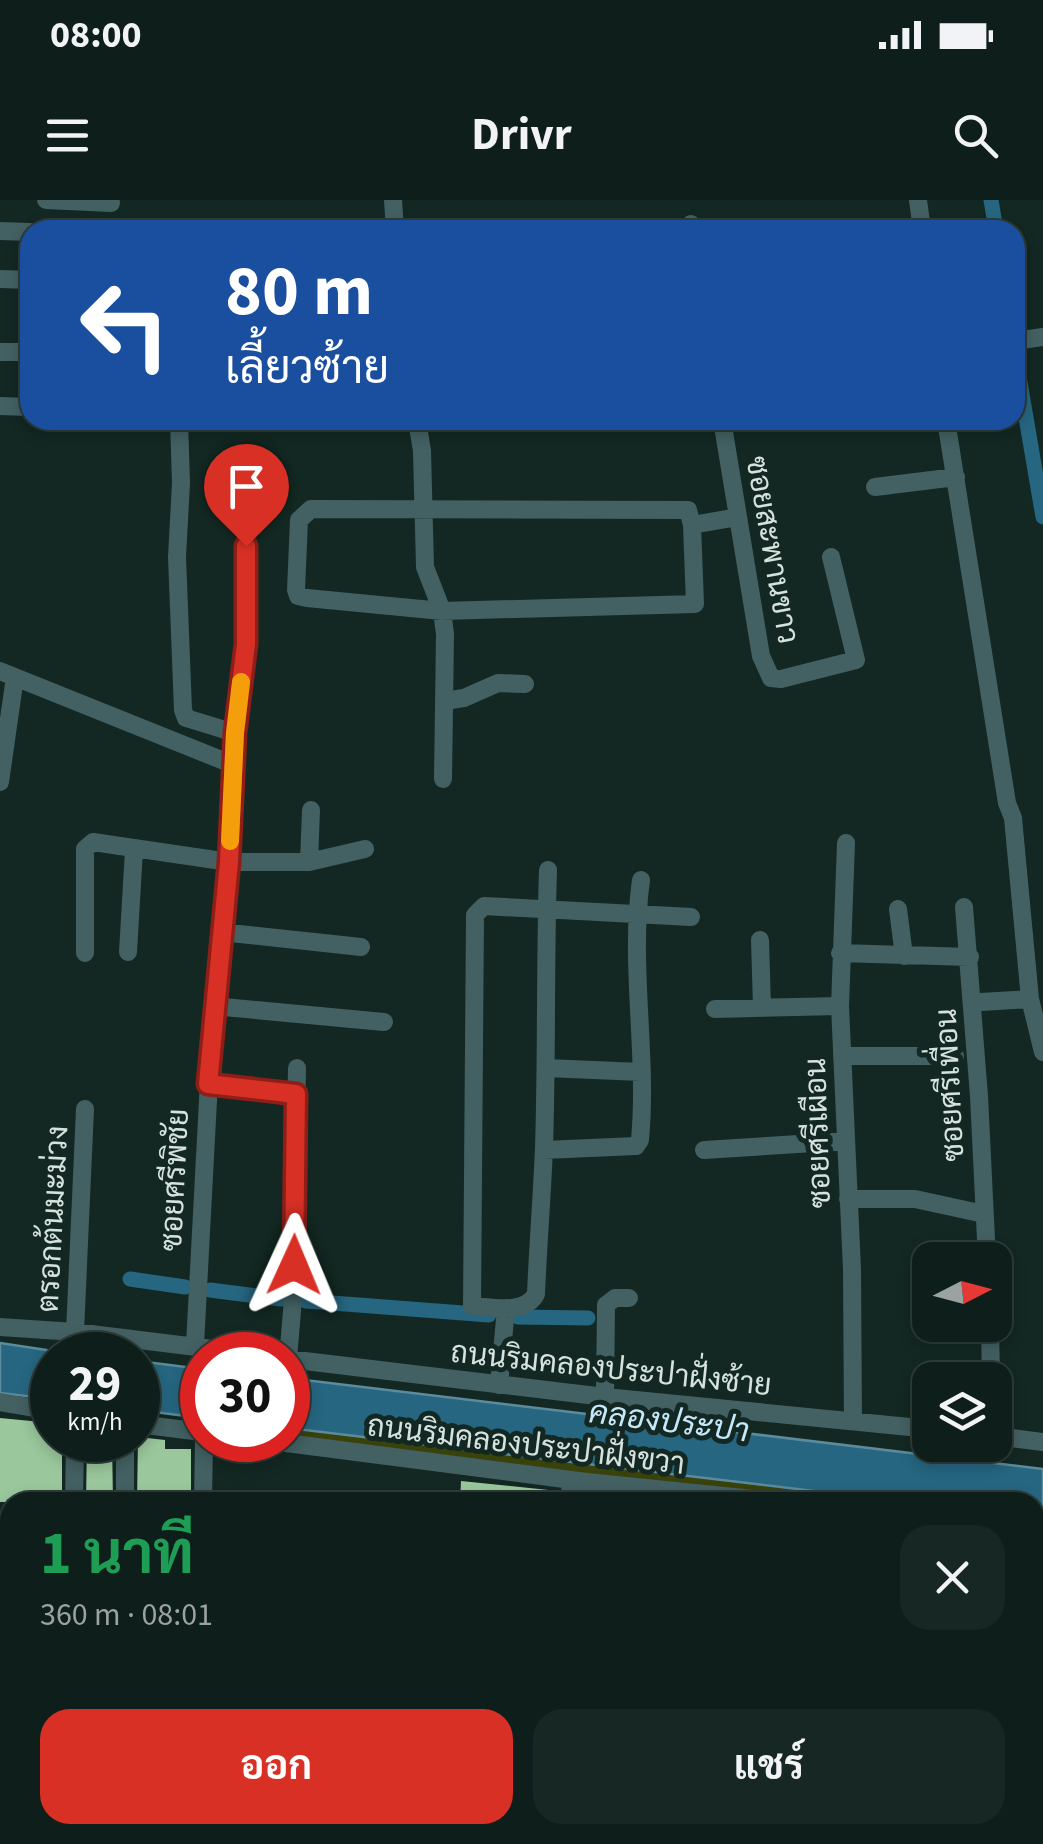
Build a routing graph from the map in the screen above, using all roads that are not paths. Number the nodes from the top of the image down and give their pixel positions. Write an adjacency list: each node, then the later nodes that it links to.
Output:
1 (46, 200): 2 (street)
2 (111, 203)
3 (179, 430): 18 (street)
4 (418, 430): 10 (street)
5 (724, 430): 11 (street, ซอยสะพานขาว)
6 (948, 430): 7 (street)
7 (956, 477): 9 (street); 43 (street)
8 (246, 480): 18 (street, ซอยศรีพิชัย)
9 (876, 487)
10 (425, 507): 12 (street); 14 (street); 14 (street)
11 (738, 517): 12 (street); 13 (street, ซอยสะพานขาว)
12 (692, 525): 14 (street)
13 (831, 556)
14 (442, 611): 17 (street)
15 (7, 674): 19 (street); 21 (street)
16 (525, 684): 17 (street)
17 (444, 701): 20 (street)
18 (235, 733): 19 (street, ซอยศรีพิชัย)
19 (234, 765): 26 (street, ซอยศรีพิชัย)
20 (444, 780)
21 (0, 782)
22 (311, 810): 27 (street)
23 (846, 842): 40 (street, ซอยศรีเผือน)
24 (365, 849): 27 (street)
25 (134, 850): 26 (street); 38 (street); 39 (street)
26 (229, 862): 27 (street); 35 (street, ซอยศรีพิชัย)
27 (310, 862)
28 (548, 870): 31 (street)
29 (641, 880): 33 (street)
30 (964, 907): 42 (street, ซอยศรีเพื่อน)
31 (547, 908): 33 (street); 54 (street); 66 (street)
32 (898, 909): 41 (street)
33 (636, 913): 34 (street); 55 (street)
34 (691, 917)
35 (221, 932): 37 (street); 45 (street, ซอยศรีพิชัย)
36 (760, 940): 47 (street)
37 (361, 947)
38 (128, 952)
39 (85, 953)
40 (840, 953): 41 (street); 46 (street, ซอยศรีเผือน)
41 (904, 956): 42 (street)
42 (970, 957): 63 (street, ซอยศรีเพื่อน)
43 (1030, 999): 44 (street); 50 (street)
44 (981, 1002)
45 (213, 1006): 49 (street); 56 (street, ซอยศรีพิชัย)
46 (840, 1006): 47 (street); 51 (street, ซอยศรีเผือน)
47 (762, 1007): 48 (street)
48 (714, 1009)
49 (384, 1022)
50 (1043, 1052)
51 (842, 1056): 52 (street); 59 (street, ซอยศรีเผือน)
52 (955, 1056)
53 (296, 1068): 57 (street)
54 (546, 1068): 55 (street); 60 (street)
55 (641, 1072): 60 (street)
56 (208, 1084): 57 (street); 69 (street, ซอยศรีพิชัย)
57 (296, 1094): 70 (street)
58 (85, 1109): 68 (street, ตรอกต้นมะม่วง)
59 (846, 1142): 61 (street); 62 (street, ซอยศรีเผือน)
60 (544, 1150): 66 (street)
61 (704, 1150)
62 (848, 1200): 63 (street); 76 (street, ซอยศรีเผือน)
63 (984, 1214): 64 (street, ซอยศรีเพื่อน)
64 (986, 1242)
65 (629, 1298): 73 (street)
66 (506, 1308): 72 (street)
67 (0, 1327): 68 (street)
68 (75, 1332)
69 (195, 1332)
70 (290, 1332)
71 (310, 1362): 72 (street, ถนนริมคลองประปาฝั่งซ้าย)
72 (499, 1385): 73 (street, ถนนริมคลองประปาฝั่งซ้าย)
73 (605, 1397): 76 (street, ถนนริมคลองประปาฝั่งซ้าย)
74 (0, 1402): 75 (street)
75 (30, 1407)
76 (854, 1421): 77 (street, ถนนริมคลองประปาฝั่งซ้าย)
77 (912, 1427)
78 (1012, 1438): 79 (street)
79 (1043, 1442)
80 (310, 1446): 84 (street, ถนนริมคลองประปาฝั่งขวา)
81 (75, 1462): 86 (street)
82 (125, 1462): 87 (street)
83 (204, 1462): 88 (street)
84 (570, 1480): 85 (street, ถนนริมคลองประปาฝั่งขวา); 89 (street)
85 (593, 1483): 90 (street); 91 (street, ถนนริมคลองประปาฝั่งขวา)
86 (74, 1492)
87 (125, 1492)
88 (203, 1492)
89 (571, 1492)
90 (593, 1492)
91 (650, 1492)

